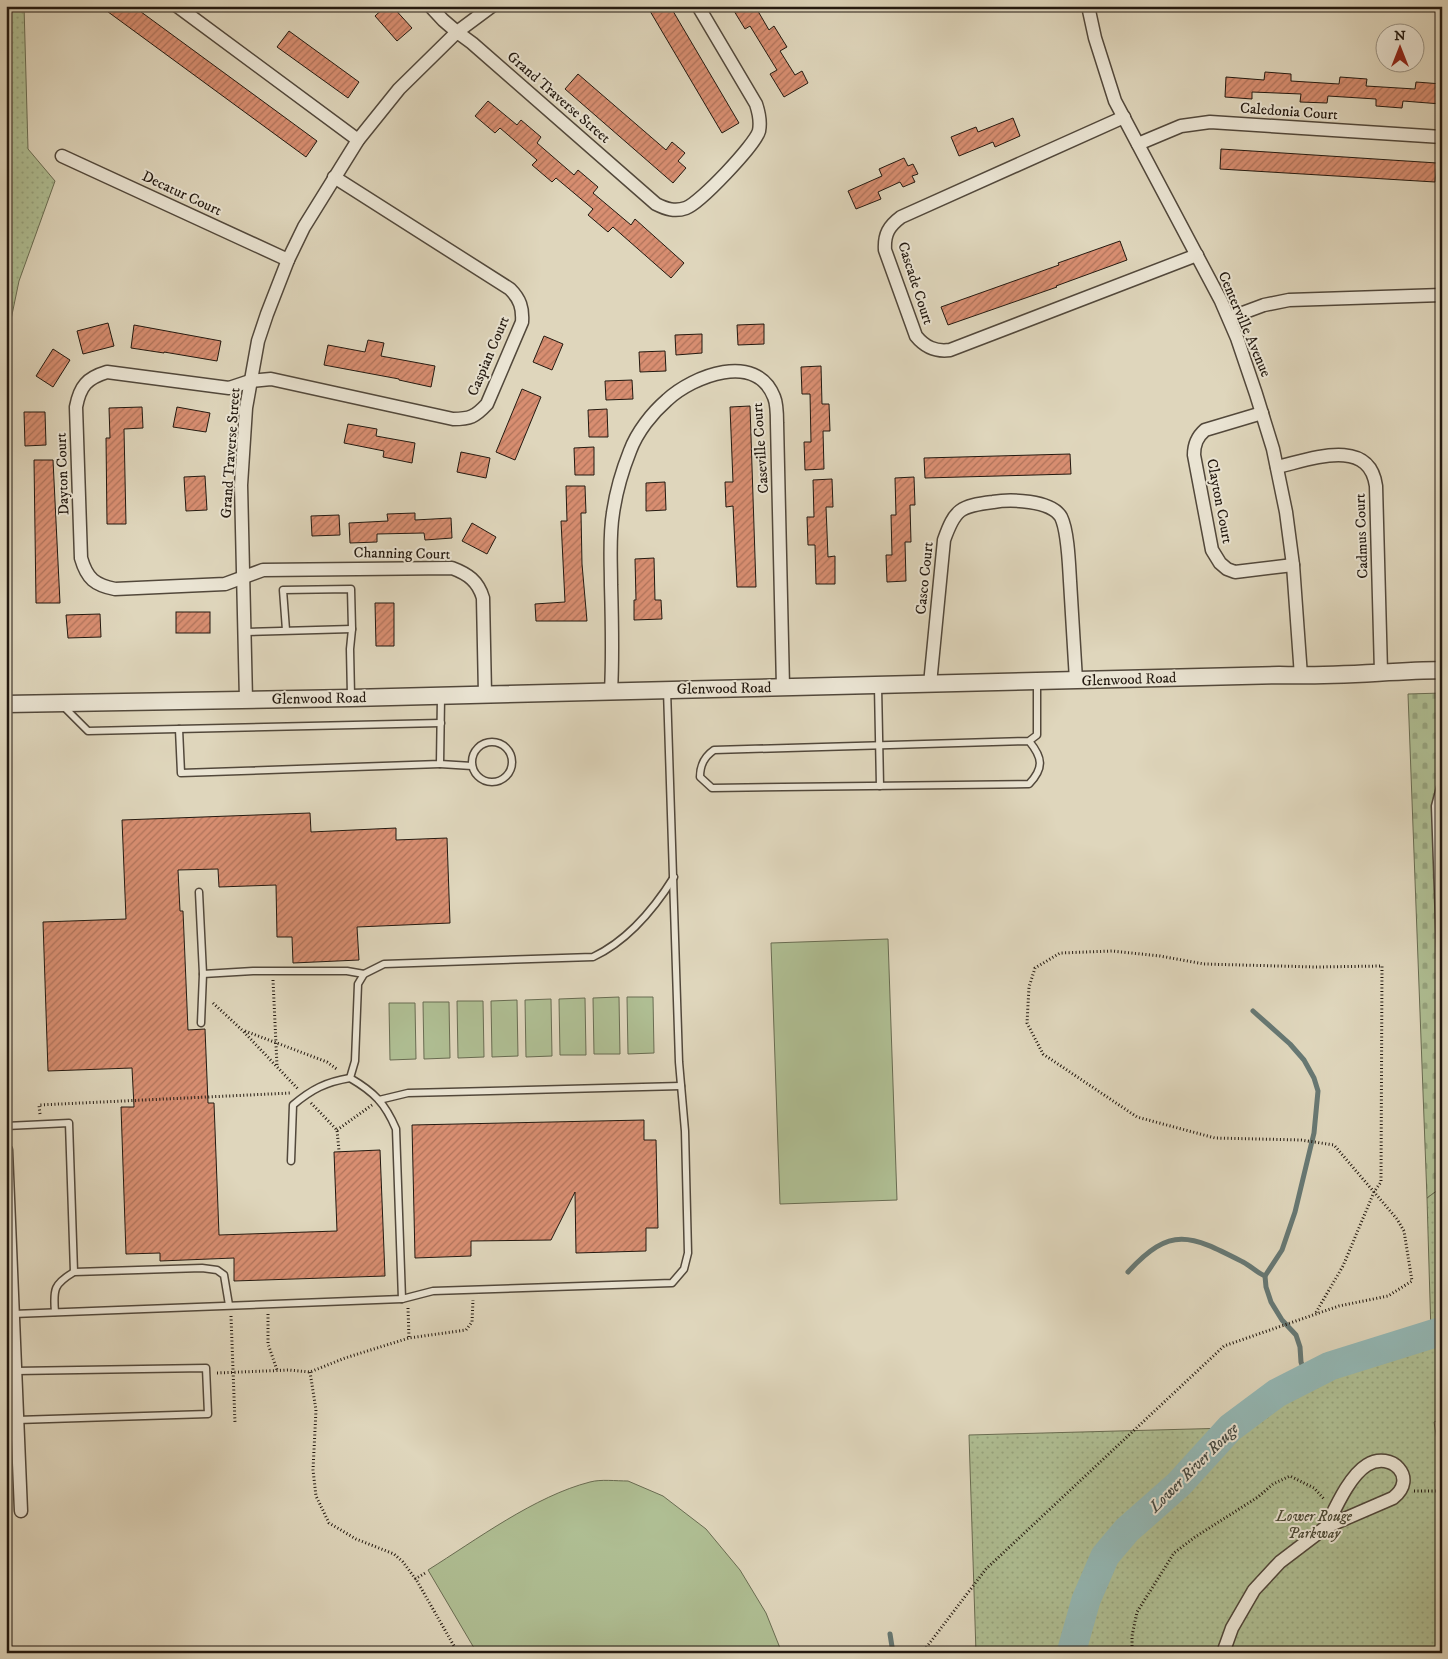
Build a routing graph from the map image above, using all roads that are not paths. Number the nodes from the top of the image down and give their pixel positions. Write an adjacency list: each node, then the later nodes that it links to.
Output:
1 (177, 6): 9 (street)
2 (430, 6): 6 (street)
3 (492, 6): 6 (street, Grand Traverse Street)
4 (698, 6): 6 (street, Grand Traverse Street)
5 (1088, 6): 7 (street, Centerville Avenue)
6 (457, 32): 9 (street, Grand Traverse Street)
7 (1124, 117): 10 (street, Centerville Avenue); 13 (street, Cascade Court)
8 (1442, 137): 10 (street, Caledonia Court)
9 (358, 140): 12 (street, Grand Traverse Street)
10 (1138, 144): 13 (street, Centerville Avenue)
11 (62, 156): 14 (street, Decatur Court)
12 (334, 178): 14 (street, Grand Traverse Street); 17 (street, Caspian Court)
13 (1197, 255): 16 (street, Centerville Avenue)
14 (288, 260): 17 (street, Grand Traverse Street)
15 (1442, 295): 16 (street)
16 (1229, 318): 18 (street, Centerville Avenue)
17 (250, 381): 21 (street, Grand Traverse Street); 21 (street, Dayton Court)
18 (1262, 413): 19 (street, Centerville Avenue); 20 (street, Clayton Court)
19 (1277, 467): 20 (street, Centerville Avenue); 26 (street, Cadmus Court)
20 (1293, 565): 27 (street, Centerville Avenue)
21 (242, 579): 24 (street, Grand Traverse Street); 35 (street, Channing Court)
22 (352, 629): 23 (lane); 23 (lane); 37 (lane)
23 (286, 630): 24 (lane)
24 (244, 632): 38 (street, Grand Traverse Street)
25 (1442, 670): 26 (street, Glenwood Road)
26 (1381, 672): 27 (street, Glenwood Road)
27 (1301, 676): 28 (street, Glenwood Road)
28 (1076, 680): 29 (street, Glenwood Road); 30 (street, Casco Court)
29 (1037, 682): 30 (street, Glenwood Road); 43 (lane)
30 (930, 684): 31 (street, Glenwood Road)
31 (878, 685): 32 (street, Glenwood Road); 44 (lane)
32 (783, 687): 33 (street, Glenwood Road); 34 (street, Caseville Court)
33 (667, 690): 34 (street, Glenwood Road); 52 (lane)
34 (611, 691): 35 (street, Glenwood Road)
35 (485, 694): 36 (street, Glenwood Road)
36 (442, 696): 37 (street, Glenwood Road); 41 (lane)
37 (351, 698): 38 (street, Glenwood Road)
38 (246, 700): 39 (street, Glenwood Road)
39 (61, 703): 40 (street, Glenwood Road); 42 (lane)
40 (6, 704)
41 (440, 723): 42 (lane); 45 (lane)
42 (179, 729): 45 (lane)
43 (1029, 741): 44 (lane); 48 (lane)
44 (880, 746): 48 (lane); 48 (lane)
45 (440, 764): 46 (lane)
46 (472, 766): 46 (lane)
47 (1442, 780): 49 (lane)
48 (880, 786)
49 (1435, 806): 50 (lane); 51 (lane)
50 (1442, 818)
51 (1439, 868): 56 (lane)
52 (674, 877): 55 (lane); 59 (lane)
53 (198, 892): 54 (lane)
54 (203, 974): 55 (lane); 57 (lane)
55 (364, 974): 58 (lane)
56 (1442, 1004)
57 (201, 1023)
58 (350, 1078): 60 (lane); 63 (lane)
59 (681, 1086): 60 (lane); 66 (lane)
60 (379, 1100): 66 (lane)
61 (6, 1126): 65 (lane)
62 (6, 1150): 64 (street)
63 (291, 1161)
64 (7, 1187): 69 (street)
65 (74, 1272): 67 (lane); 68 (lane)
66 (405, 1298): 67 (lane)
67 (230, 1305): 68 (lane)
68 (55, 1312): 69 (lane)
69 (13, 1314): 70 (street)
70 (15, 1371): 71 (street); 71 (lane)
71 (12, 1420): 72 (street)
72 (21, 1511)
73 (1326, 1527): 73 (street); 74 (street)
74 (1224, 1653)

